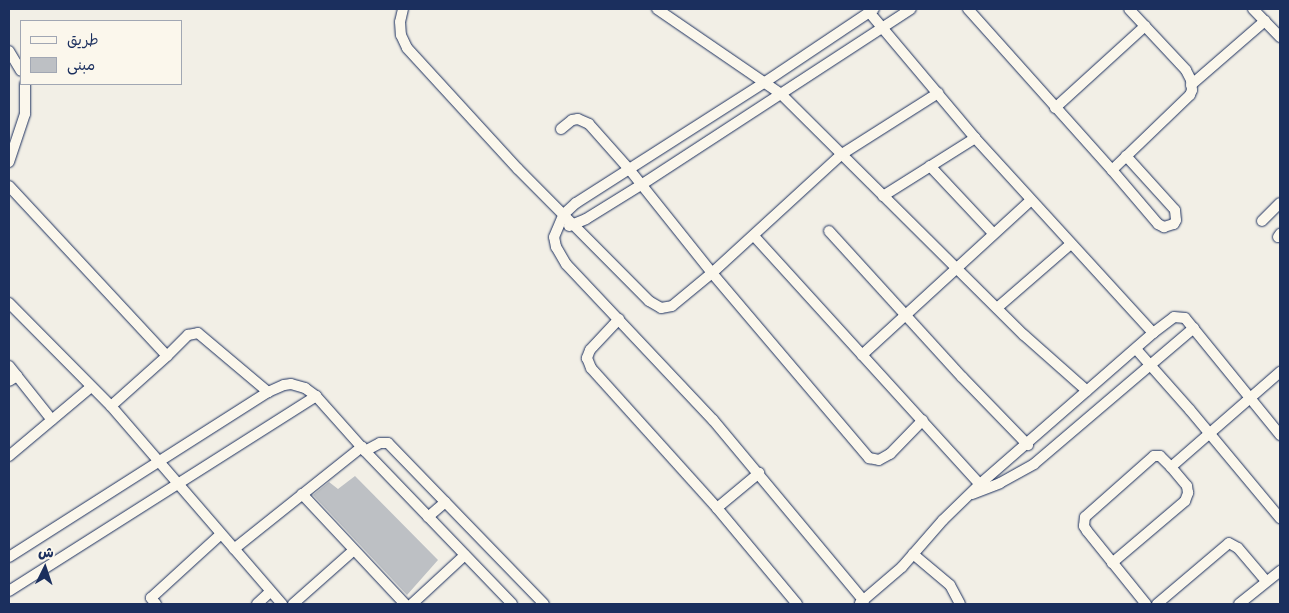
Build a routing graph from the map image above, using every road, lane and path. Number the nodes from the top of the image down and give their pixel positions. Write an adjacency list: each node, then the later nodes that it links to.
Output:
1 (404, 9): 33 (street)
2 (657, 9): 14 (street)
3 (911, 9): 10 (street)
4 (968, 9): 19 (street)
5 (1129, 9): 9 (street)
6 (1253, 9): 8 (street)
7 (871, 11): 10 (street); 14 (street)
8 (1264, 20): 11 (street); 16 (street)
9 (1145, 26): 16 (street); 19 (street)
10 (881, 28): 17 (street); 18 (street)
11 (1280, 37)
12 (9, 51): 13 (street)
13 (20, 69)
14 (765, 82): 18 (street); 26 (street)
15 (25, 85): 24 (street)
16 (1192, 85): 23 (street)
17 (938, 92): 21 (street); 22 (street)
18 (781, 94): 22 (street); 29 (street)
19 (1055, 108): 27 (street)
20 (561, 129): 26 (street)
21 (975, 138): 25 (street); 31 (street)
22 (842, 154): 30 (street); 39 (street)
23 (1126, 156): 27 (street); 27 (street)
24 (9, 162)
25 (930, 166): 30 (street); 38 (street)
26 (629, 170): 29 (street); 33 (street)
27 (1112, 170)
28 (9, 186): 51 (street)
29 (641, 186): 35 (street); 42 (street)
30 (883, 196): 41 (street)
31 (1031, 200): 38 (street); 40 (street)
32 (1280, 203): 34 (street)
33 (564, 214): 35 (street); 36 (street)
34 (1262, 221)
35 (574, 225): 36 (street); 42 (street)
36 (558, 227): 46 (street)
37 (829, 231): 45 (street)
38 (993, 233): 41 (street)
39 (754, 236): 42 (street); 50 (street)
40 (1071, 244): 44 (street); 48 (street)
41 (958, 269): 44 (street); 45 (street)
42 (712, 273): 63 (street)
43 (9, 303): 56 (street)
44 (997, 308): 57 (street)
45 (906, 316): 50 (street); 66 (street)
46 (618, 319): 71 (street); 77 (street)
47 (1194, 328): 48 (street); 52 (street); 60 (street)
48 (1153, 333): 49 (street)
49 (1136, 348): 52 (street); 57 (street)
50 (862, 355): 63 (street)
51 (167, 356): 58 (street); 61 (street)
52 (1151, 364): 64 (street); 75 (street)
53 (9, 366): 55 (street)
54 (1280, 372): 60 (street)
55 (13, 378): 62 (street)
56 (91, 387): 61 (street); 62 (street)
57 (1087, 391): 66 (street)
58 (268, 392): 59 (street); 69 (street)
59 (316, 396): 67 (street); 72 (street)
60 (1252, 399): 64 (street); 65 (street)
61 (111, 406): 69 (street)
62 (52, 420): 68 (street)
63 (923, 420): 73 (street)
64 (1210, 433): 70 (street); 79 (street)
65 (1280, 435)
66 (1028, 445): 73 (street)
67 (363, 449): 74 (street); 76 (street); 78 (street)
68 (9, 456)
69 (159, 462): 72 (street); 85 (street)
70 (1171, 467): 86 (street); 86 (street)
71 (759, 473): 77 (street); 92 (street)
72 (177, 484): 80 (street); 89 (street)
73 (980, 484): 75 (street)
74 (302, 494): 81 (street); 82 (street)
75 (969, 496): 83 (street)
76 (445, 502): 78 (street); 99 (street)
77 (717, 508): 100 (street)
78 (428, 517): 84 (street)
79 (1280, 518)
80 (220, 535): 81 (street); 91 (street)
81 (234, 550): 90 (street)
82 (354, 550): 95 (street); 96 (street)
83 (913, 554): 92 (street); 101 (street)
84 (465, 555): 97 (street); 98 (street)
85 (9, 557)
86 (1112, 563): 102 (street)
87 (1280, 571): 88 (street)
88 (1266, 581): 103 (street); 104 (street)
89 (9, 591)
90 (270, 592): 93 (street); 94 (street)
91 (150, 602)
92 (861, 602)
93 (257, 604)
94 (282, 604)
95 (293, 604)
96 (405, 604)
97 (412, 604)
98 (512, 604)
99 (544, 604)
100 (798, 604)
101 (960, 604)
102 (1146, 604)
103 (1157, 604)
104 (1239, 604)

